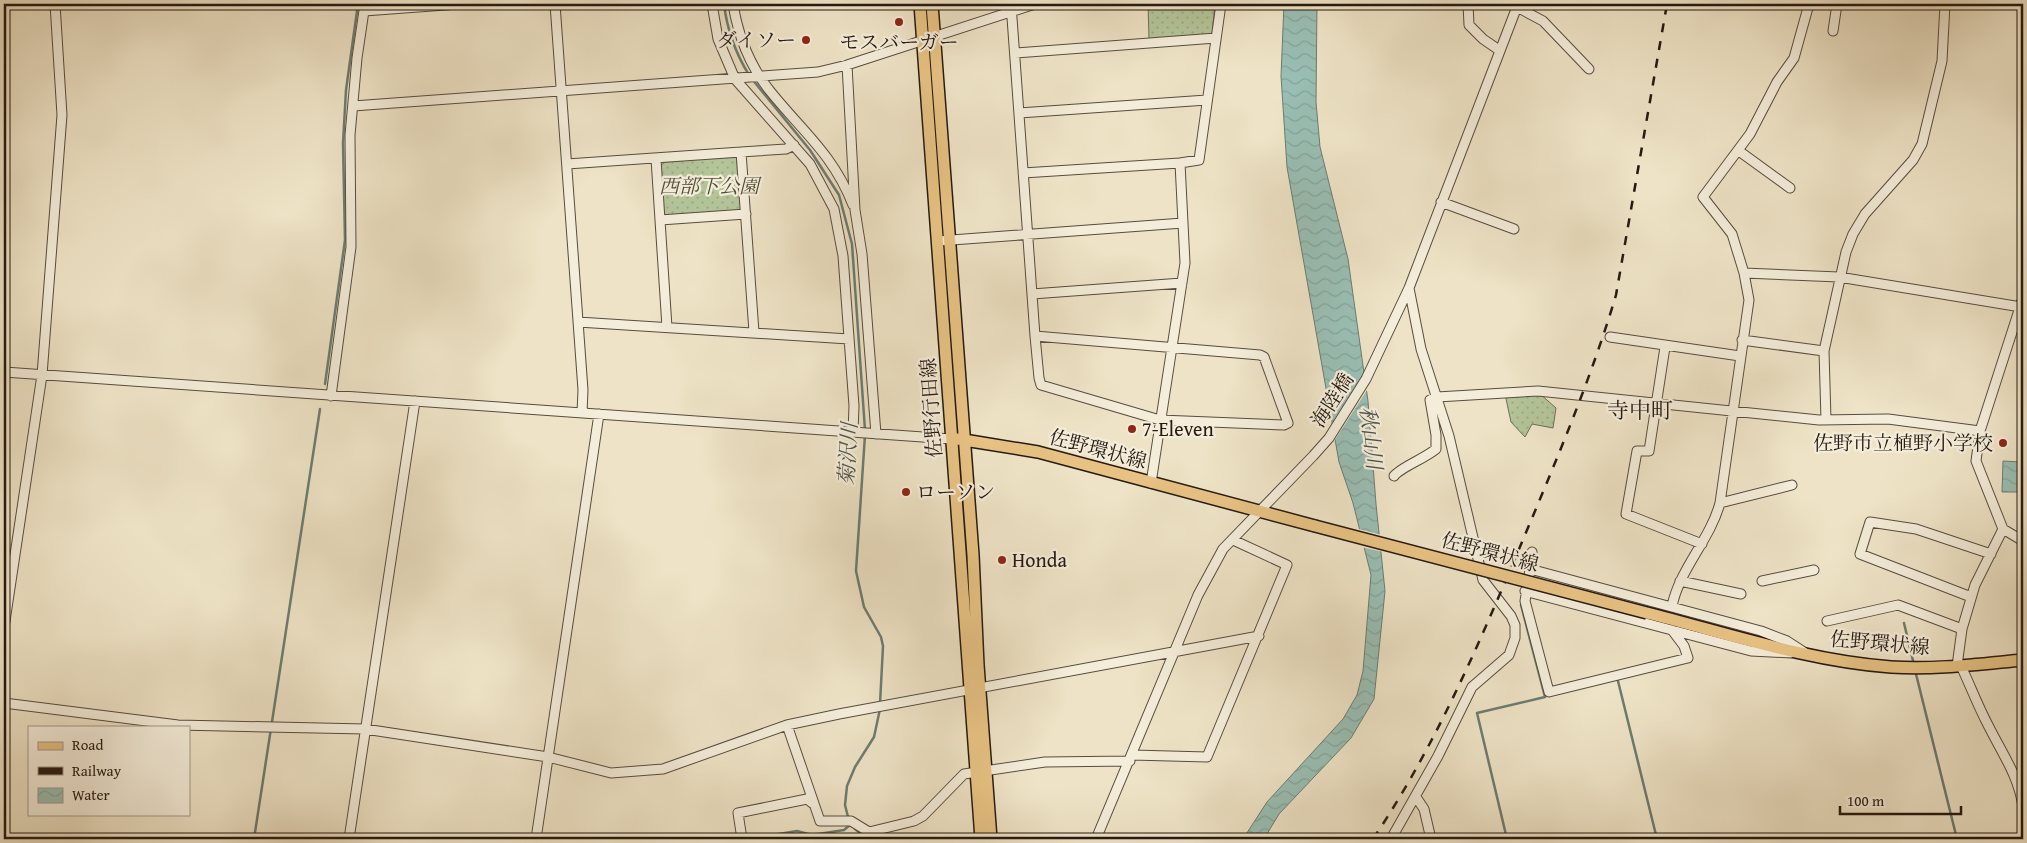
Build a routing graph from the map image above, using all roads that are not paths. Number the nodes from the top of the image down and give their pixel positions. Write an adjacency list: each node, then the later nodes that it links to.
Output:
1 (55, 4): 65 (street)
2 (458, 4): 15 (street)
3 (555, 4): 27 (street)
4 (712, 4): 26 (street)
5 (732, 4): 25 (street)
6 (920, 4): 20 (main road, 佐野行田線)
7 (932, 4): 18 (main road, 佐野行田線)
8 (1034, 4): 16 (street)
9 (1221, 4): 19 (street)
10 (1468, 4): 21 (street)
11 (1809, 4): 32 (street)
12 (1837, 4): 17 (street)
13 (1945, 4): 48 (street)
14 (1517, 5): 21 (street, 海陸橋); 24 (street)
15 (365, 7): 29 (street)
16 (1012, 8): 18 (street); 22 (street)
17 (1833, 31)
18 (935, 38): 20 (street); 46 (main road, 佐野行田線)
19 (1216, 38): 22 (street); 28 (street)
20 (922, 42): 23 (street); 46 (main road, 佐野行田線)
21 (1499, 50): 39 (street, 海陸橋)
22 (1015, 53): 30 (street)
23 (847, 65): 25 (street); 40 (street)
24 (1590, 69)
25 (759, 77): 26 (street); 40 (street)
26 (737, 78): 27 (street); 31 (street)
27 (563, 92): 29 (street); 36 (street)
28 (1208, 100): 30 (street); 35 (street)
29 (353, 106): 66 (street)
30 (1019, 113): 37 (street)
31 (794, 145): 33 (street); 58 (street)
32 (1738, 151): 38 (street); 47 (street)
33 (741, 152): 34 (street); 41 (street)
34 (656, 159): 36 (street); 42 (street)
35 (1180, 162): 37 (street); 43 (street)
36 (567, 164): 53 (street)
37 (1024, 173): 45 (street)
38 (1790, 188)
39 (1441, 202): 44 (street); 50 (street, 海陸橋)
40 (855, 210): 77 (street)
41 (746, 214): 42 (street); 55 (street)
42 (660, 220): 54 (street)
43 (1183, 223): 45 (street); 49 (street)
44 (1514, 229)
45 (1028, 235): 46 (street); 51 (street)
46 (943, 241): 78 (main road, 佐野行田線); 79 (main road, 佐野行田線)
47 (1744, 273): 48 (street); 59 (street)
48 (1839, 277): 52 (street); 62 (street)
49 (1182, 283): 51 (street); 60 (street)
50 (1409, 288): 67 (street); 84 (street, 海陸橋)
51 (1032, 294): 56 (street)
52 (2022, 303): 75 (street)
53 (578, 322): 54 (street); 71 (street)
54 (667, 327): 55 (street)
55 (754, 332): 58 (street)
56 (1035, 336): 60 (street); 73 (street)
57 (1610, 337): 61 (street)
58 (849, 339): 76 (street)
59 (1742, 340): 62 (street); 63 (street)
60 (1171, 347): 73 (street); 73 (street)
61 (1665, 347): 63 (street); 69 (street)
62 (1824, 351): 74 (street)
63 (1740, 356): 70 (street)
64 (4, 372): 65 (street)
65 (42, 375): 66 (street); 102 (street)
66 (332, 396): 68 (street)
67 (1437, 396): 69 (street); 80 (street); 101 (street)
68 (415, 401): 71 (street); 113 (street)
69 (1656, 403): 70 (street); 88 (street)
70 (1734, 412): 74 (street); 83 (street)
71 (582, 413): 72 (street)
72 (599, 414): 76 (street); 114 (street)
73 (1160, 420): 81 (street)
74 (1826, 420): 75 (street)
75 (1980, 431): 85 (street)
76 (856, 433): 77 (street)
77 (874, 434): 78 (street)
78 (951, 439): 79 (main road, 佐野環状線); 110 (main road, 佐野行田線)
79 (964, 440): 81 (main road, 佐野環状線); 110 (main road, 佐野行田線)
80 (1394, 476)
81 (1151, 482): 84 (main road, 佐野環状線)
82 (1792, 484): 83 (street)
83 (1720, 502): 88 (street)
84 (1261, 512): 86 (street, 海陸橋); 107 (main road, 佐野環状線, bridge)
85 (2003, 530): 87 (street); 90 (street)
86 (1233, 540): 105 (street); 106 (street, 海陸橋)
87 (2023, 541)
88 (1702, 544): 93 (street)
89 (1532, 552): 91 (street)
90 (1990, 554): 97 (street); 97 (street)
91 (1530, 569): 95 (street); 98 (street)
92 (1814, 570): 94 (street)
93 (1680, 581): 96 (street); 98 (street)
94 (1762, 581)
95 (1525, 590): 100 (street); 104 (street)
96 (1741, 594)
97 (1971, 597): 103 (street)
98 (1672, 606): 107 (street)
99 (1827, 621): 103 (street)
100 (1529, 622): 101 (street); 104 (street)
101 (1515, 625): 117 (street)
102 (4, 628)
103 (1962, 629): 109 (street)
104 (1672, 630): 107 (street)
105 (1259, 636): 106 (street); 115 (street)
106 (1176, 651): 110 (street); 115 (street, 海陸橋)
107 (1804, 652): 109 (main road, 佐野環状線)
108 (2023, 660): 109 (main road, 佐野環状線)
109 (1959, 666): 119 (street)
110 (975, 688): 112 (street); 116 (main road, 佐野行田線)
111 (4, 703): 113 (street)
112 (787, 725): 114 (street); 118 (street)
113 (365, 729): 114 (street); 121 (street)
114 (548, 757): 122 (street)
115 (1131, 758): 116 (street); 126 (street, 海陸橋)
116 (981, 770): 120 (street); 124 (main road, 佐野行田線); 125 (main road, 佐野行田線)
117 (1416, 797): 127 (street); 128 (street)
118 (812, 803): 120 (street); 123 (street)
119 (2023, 806)
120 (874, 836)
121 (349, 839)
122 (536, 839)
123 (742, 839)
124 (981, 839)
125 (991, 839)
126 (1096, 839)
127 (1391, 839)
128 (1431, 839)

